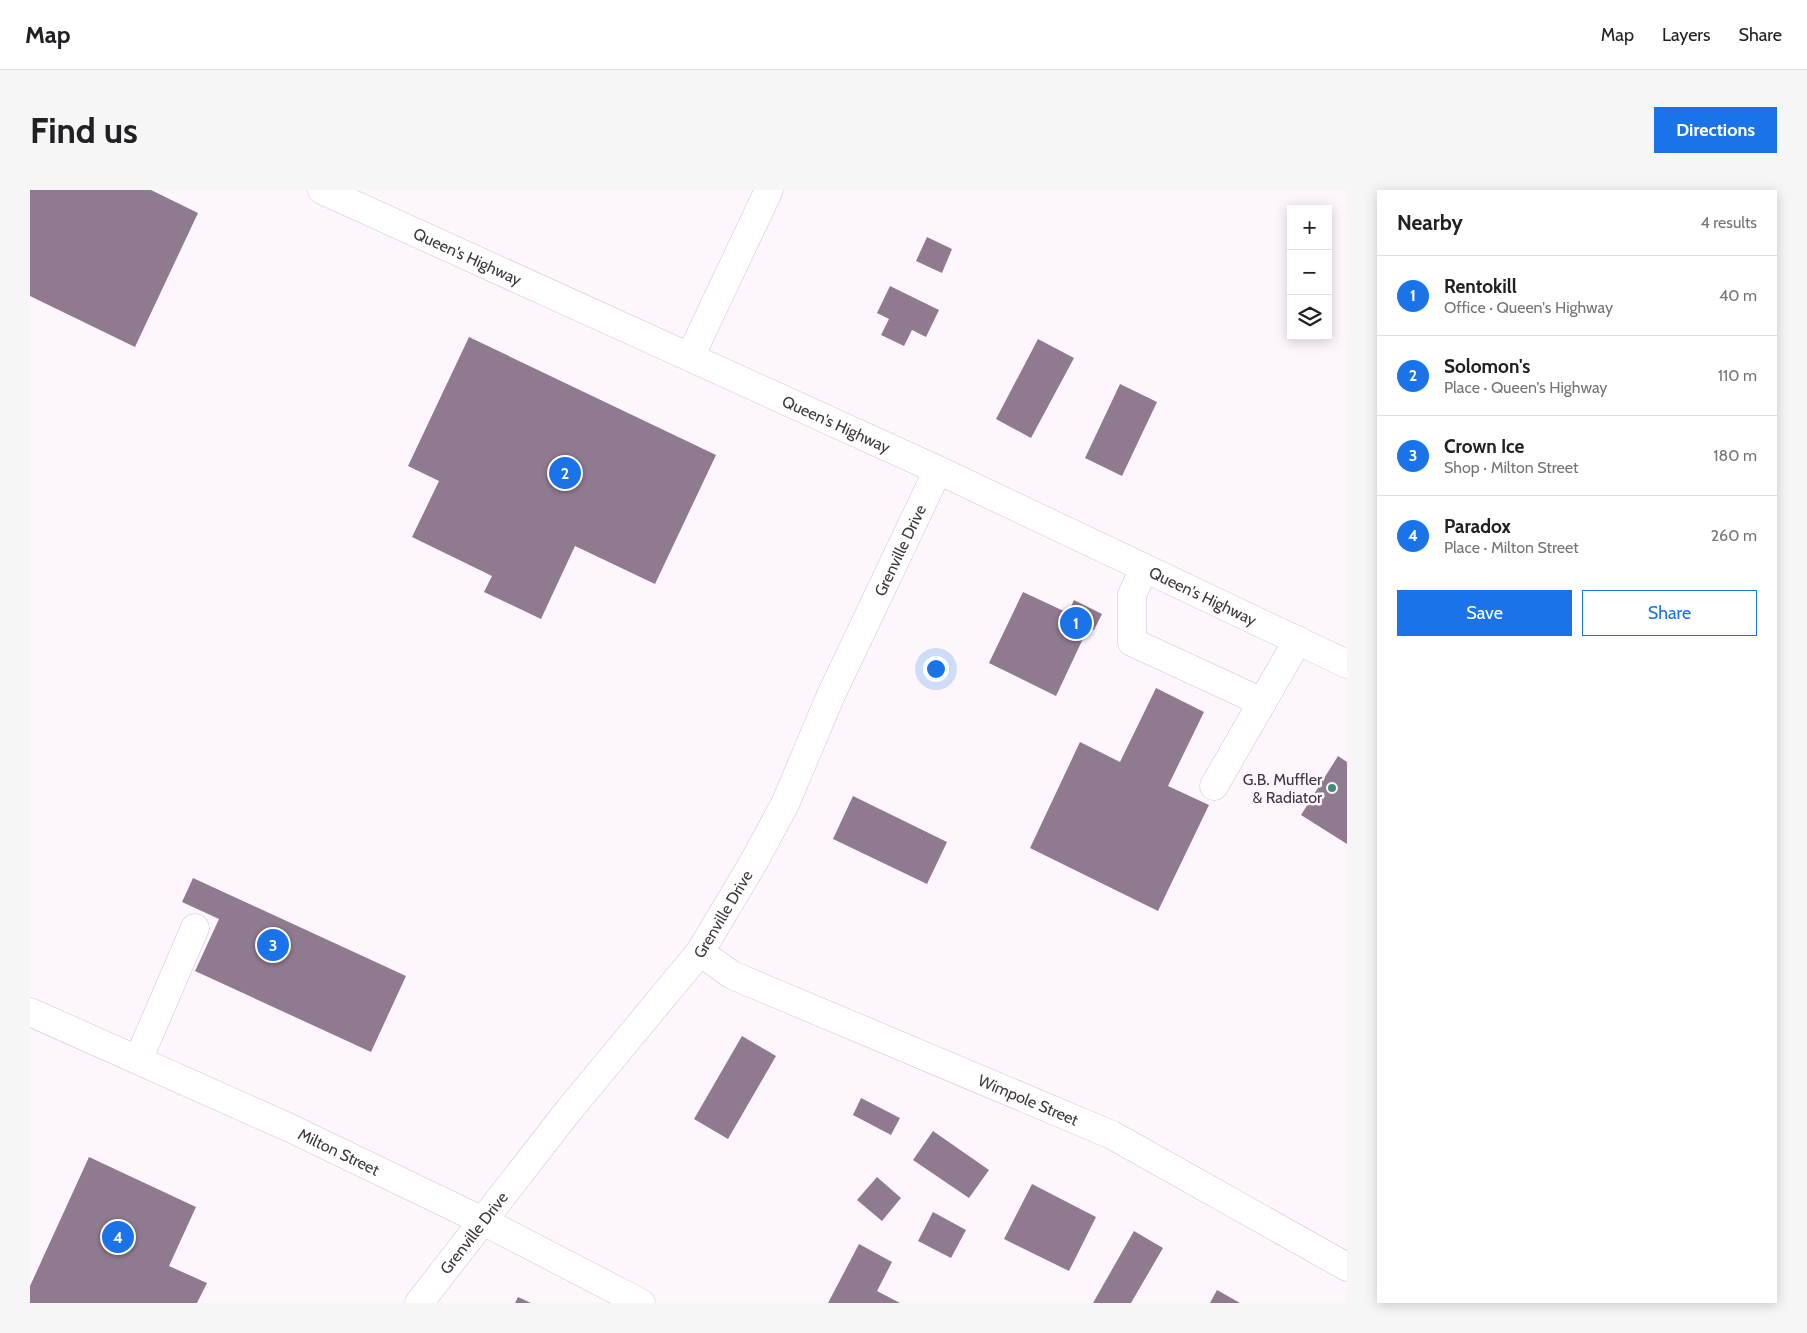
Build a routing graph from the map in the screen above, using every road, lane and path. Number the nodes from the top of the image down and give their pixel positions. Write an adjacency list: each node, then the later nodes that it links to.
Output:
1 (322, 190): 3 (street, Queen's Highway)
2 (769, 190): 3 (street)
3 (690, 358): 4 (street, Queen's Highway)
4 (938, 470): 5 (street, Queen's Highway); 11 (street, Grenville Drive)
5 (1144, 568): 6 (street, Queen's Highway); 8 (street)
6 (1298, 640): 7 (street, Queen's Highway); 8 (street)
7 (1347, 664)
8 (1262, 702): 9 (street)
9 (1214, 786)
10 (195, 928): 13 (street)
11 (700, 952): 14 (street, Grenville Drive); 15 (street, Wimpole Street)
12 (30, 1012): 13 (street, Milton Street)
13 (138, 1060): 14 (street, Milton Street)
14 (483, 1221): 16 (street, Grenville Drive); 17 (street, Milton Street)
15 (1347, 1267)
16 (418, 1303)
17 (641, 1303)

